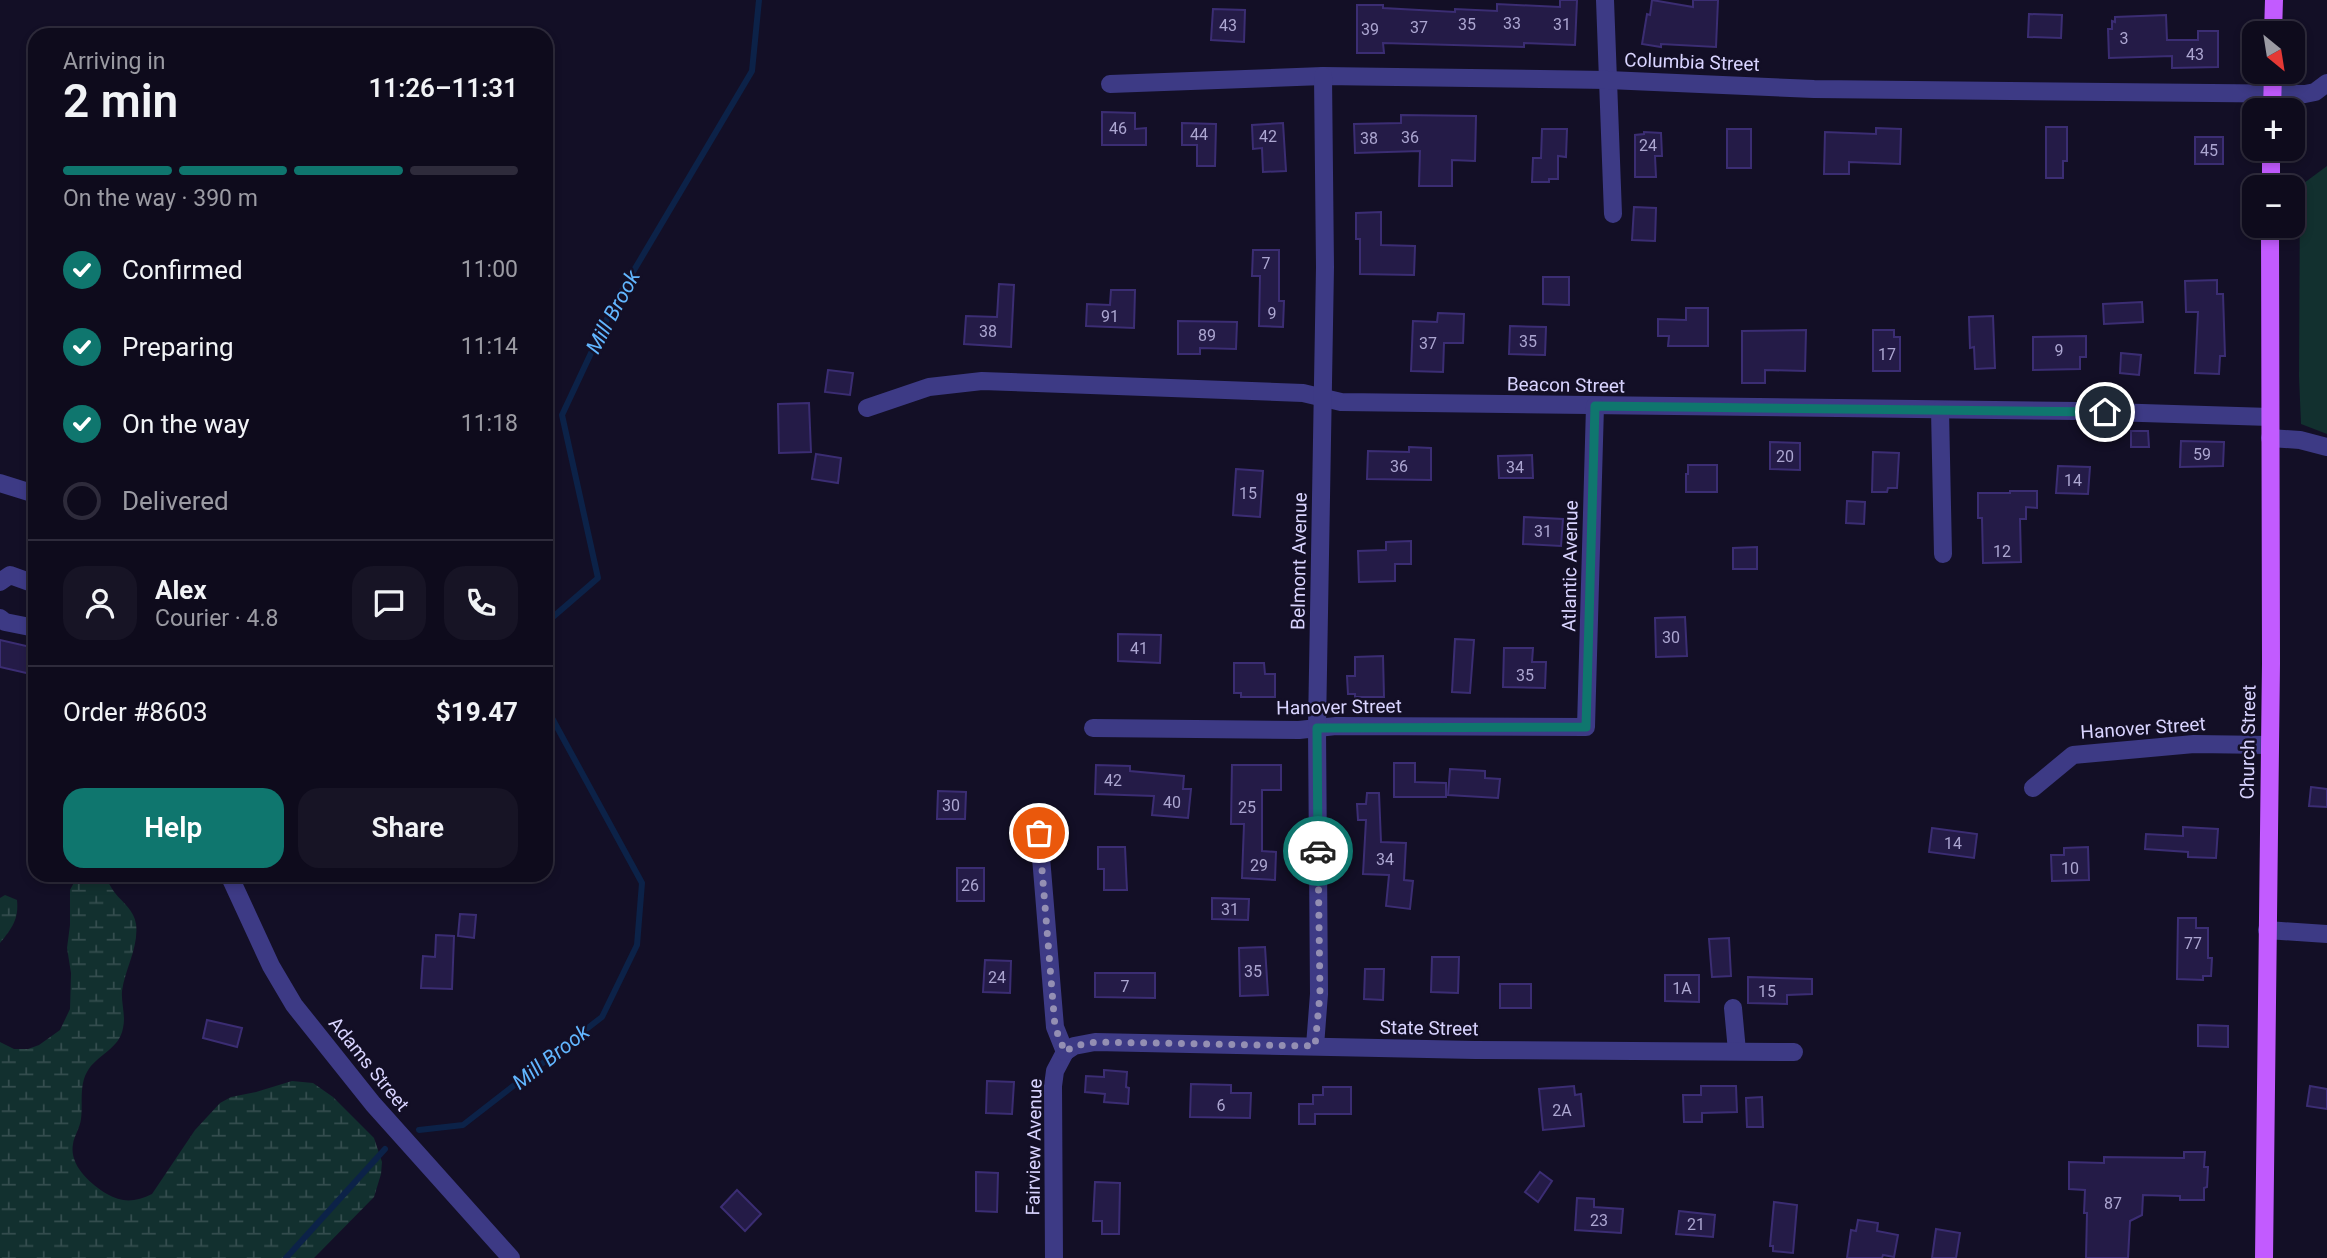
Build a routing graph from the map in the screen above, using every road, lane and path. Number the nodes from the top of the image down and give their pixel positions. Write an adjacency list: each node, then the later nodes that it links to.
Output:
1 (1605, 0): 5 (street)
2 (2274, 0): 3 (main road)
3 (2273, 21)
4 (1323, 76): 5 (street, Columbia Street); 7 (street, Columbia Street); 12 (street, Belmont Avenue)
5 (1608, 80): 9 (street, Columbia Street); 10 (street)
6 (2327, 83): 8 (street, Columbia Street)
7 (1111, 84)
8 (2291, 98)
9 (2242, 101)
10 (1613, 214)
11 (2270, 238): 16 (main road, Church Street)
12 (1324, 399): 13 (street, Beacon Street); 14 (street, Beacon Street); 28 (street, Belmont Avenue)
13 (1595, 406): 15 (street, Beacon Street); 26 (street, Atlantic Avenue)
14 (867, 408)
15 (1940, 410): 16 (street, Beacon Street); 21 (street)
16 (2270, 417): 17 (main road, Church Street)
17 (2270, 438): 18 (street); 29 (main road, Church Street)
18 (2327, 447)
19 (0, 482): 20 (street)
20 (28, 492)
21 (1943, 554)
22 (28, 581): 23 (street)
23 (0, 582)
24 (0, 618): 25 (street)
25 (28, 627)
26 (1586, 727): 28 (street, Hanover Street)
27 (1093, 728): 28 (street, Hanover Street)
28 (1317, 728): 36 (street, Belmont Avenue)
29 (2269, 745): 30 (street, Hanover Street); 33 (main road, Church Street)
30 (2033, 789)
31 (1039, 833): 38 (street)
32 (232, 882): 40 (street, Adams Street)
33 (2267, 930): 34 (street); 42 (main road, Church Street)
34 (2327, 934)
35 (1733, 1008): 37 (street)
36 (1315, 1046): 37 (street, State Street); 38 (street, State Street)
37 (1737, 1051): 39 (street, State Street)
38 (1065, 1052): 41 (street, Fairview Avenue)
39 (1794, 1052)
40 (511, 1258)
41 (1054, 1258)
42 (2263, 1258)

